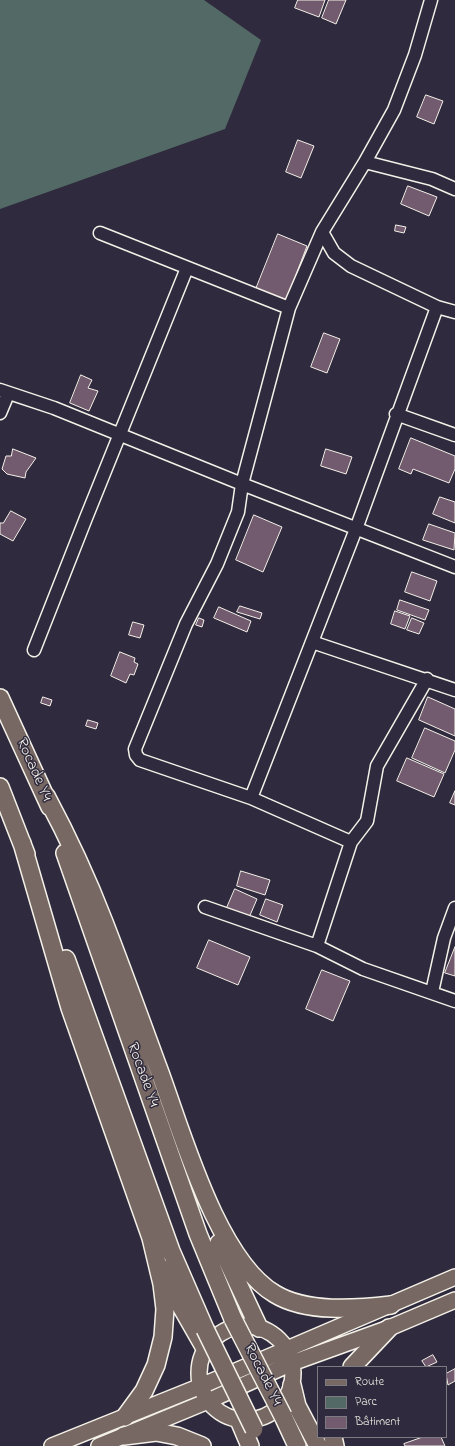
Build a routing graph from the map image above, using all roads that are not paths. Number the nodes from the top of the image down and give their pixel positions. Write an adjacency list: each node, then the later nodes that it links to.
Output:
1 (431, 0): 2 (street)
2 (365, 162): 3 (street); 4 (street)
3 (455, 189)
4 (322, 232): 7 (street); 8 (street)
5 (100, 233): 6 (street)
6 (187, 268): 8 (street); 13 (street)
7 (437, 307): 9 (street); 12 (street)
8 (289, 308): 15 (street)
9 (455, 312)
10 (4, 392): 11 (street); 13 (street)
11 (0, 413)
12 (396, 414): 14 (street); 16 (street)
13 (120, 434): 15 (street); 19 (street)
14 (455, 435)
15 (242, 484): 16 (street); 25 (street)
16 (356, 529): 17 (street); 18 (street)
17 (455, 567)
18 (312, 642): 20 (street); 25 (street)
19 (34, 650)
20 (427, 679): 21 (street); 26 (street)
21 (455, 690)
22 (0, 698): 24 (highway, Rocade Y4)
23 (0, 787): 27 (highway, Rocade Y4)
24 (46, 796): 33 (highway); 55 (highway, Rocade Y4, bridge)
25 (251, 798): 26 (street)
26 (351, 842): 30 (street)
27 (22, 843): 34 (highway); 54 (highway, Rocade Y4, bridge)
28 (205, 907): 30 (street)
29 (455, 908): 31 (street)
30 (317, 946): 31 (street)
31 (432, 992): 32 (street)
32 (455, 1001)
33 (203, 1193): 37 (highway); 38 (highway)
34 (151, 1238): 41 (highway); 47 (highway)
35 (455, 1277): 37 (main road)
36 (455, 1300): 39 (main road)
37 (391, 1305): 40 (main road)
38 (259, 1328): 40 (main road); 41 (main road)
39 (389, 1328): 42 (main road); 43 (highway)
40 (286, 1348): 42 (main road); 45 (main road)
41 (206, 1350): 45 (main road)
42 (292, 1363): 44 (main road); 46 (main road)
43 (353, 1366)
44 (292, 1385): 48 (main road); 56 (highway)
45 (201, 1386): 46 (main road); 47 (main road)
46 (208, 1401): 48 (main road); 49 (main road)
47 (125, 1417): 50 (main road)
48 (240, 1420): 53 (highway)
49 (124, 1436): 51 (main road); 52 (highway)
50 (52, 1446)
51 (99, 1446)
52 (202, 1446)
53 (250, 1446)
54 (263, 1446)
55 (297, 1446)
56 (318, 1446)

